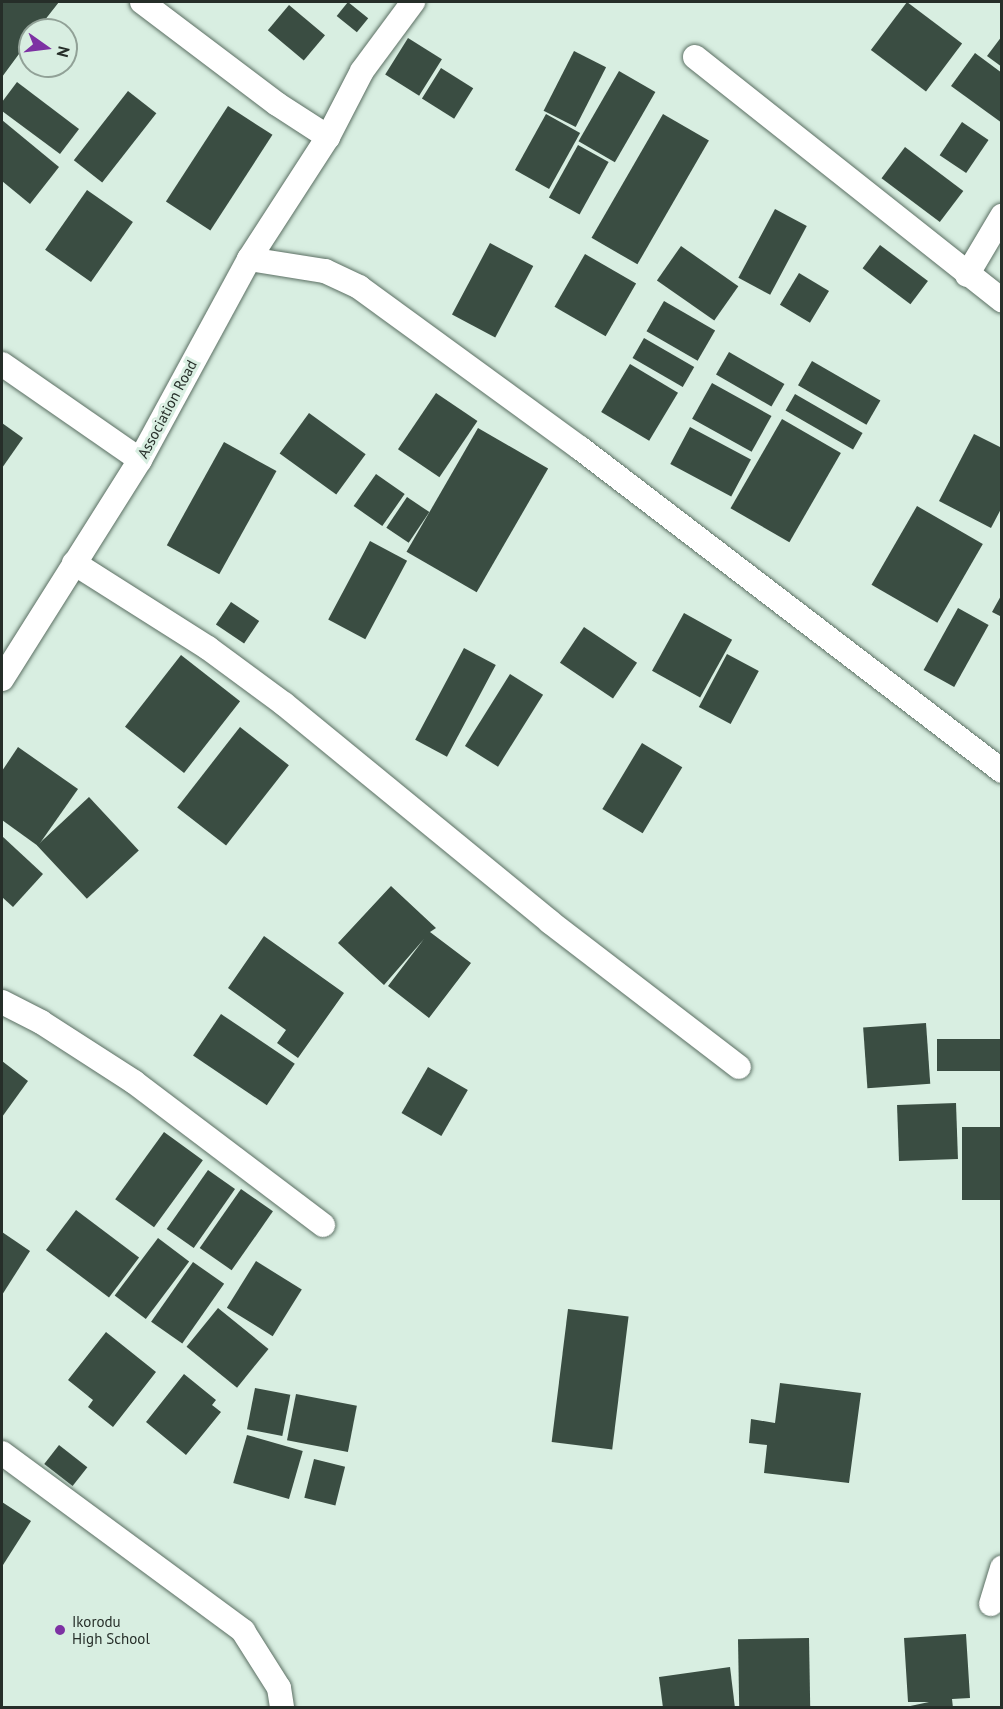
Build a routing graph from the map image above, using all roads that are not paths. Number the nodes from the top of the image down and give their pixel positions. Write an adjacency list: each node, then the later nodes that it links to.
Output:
1 (142, 2): 4 (street)
2 (413, 2): 4 (street, Association Road)
3 (695, 57): 7 (street)
4 (327, 137): 6 (street, Association Road)
5 (1002, 216): 7 (street)
6 (249, 259): 10 (street, Association Road); 13 (street)
7 (967, 275): 8 (street)
8 (1002, 300)
9 (2, 364): 10 (street)
10 (140, 460): 11 (street, Association Road)
11 (74, 563): 12 (street, Association Road); 15 (street)
12 (2, 679)
13 (1002, 771)
14 (2, 1002): 16 (street)
15 (739, 1067)
16 (323, 1226)
17 (2, 1453): 20 (street)
18 (1002, 1568): 19 (street)
19 (991, 1604)
20 (282, 1707)

